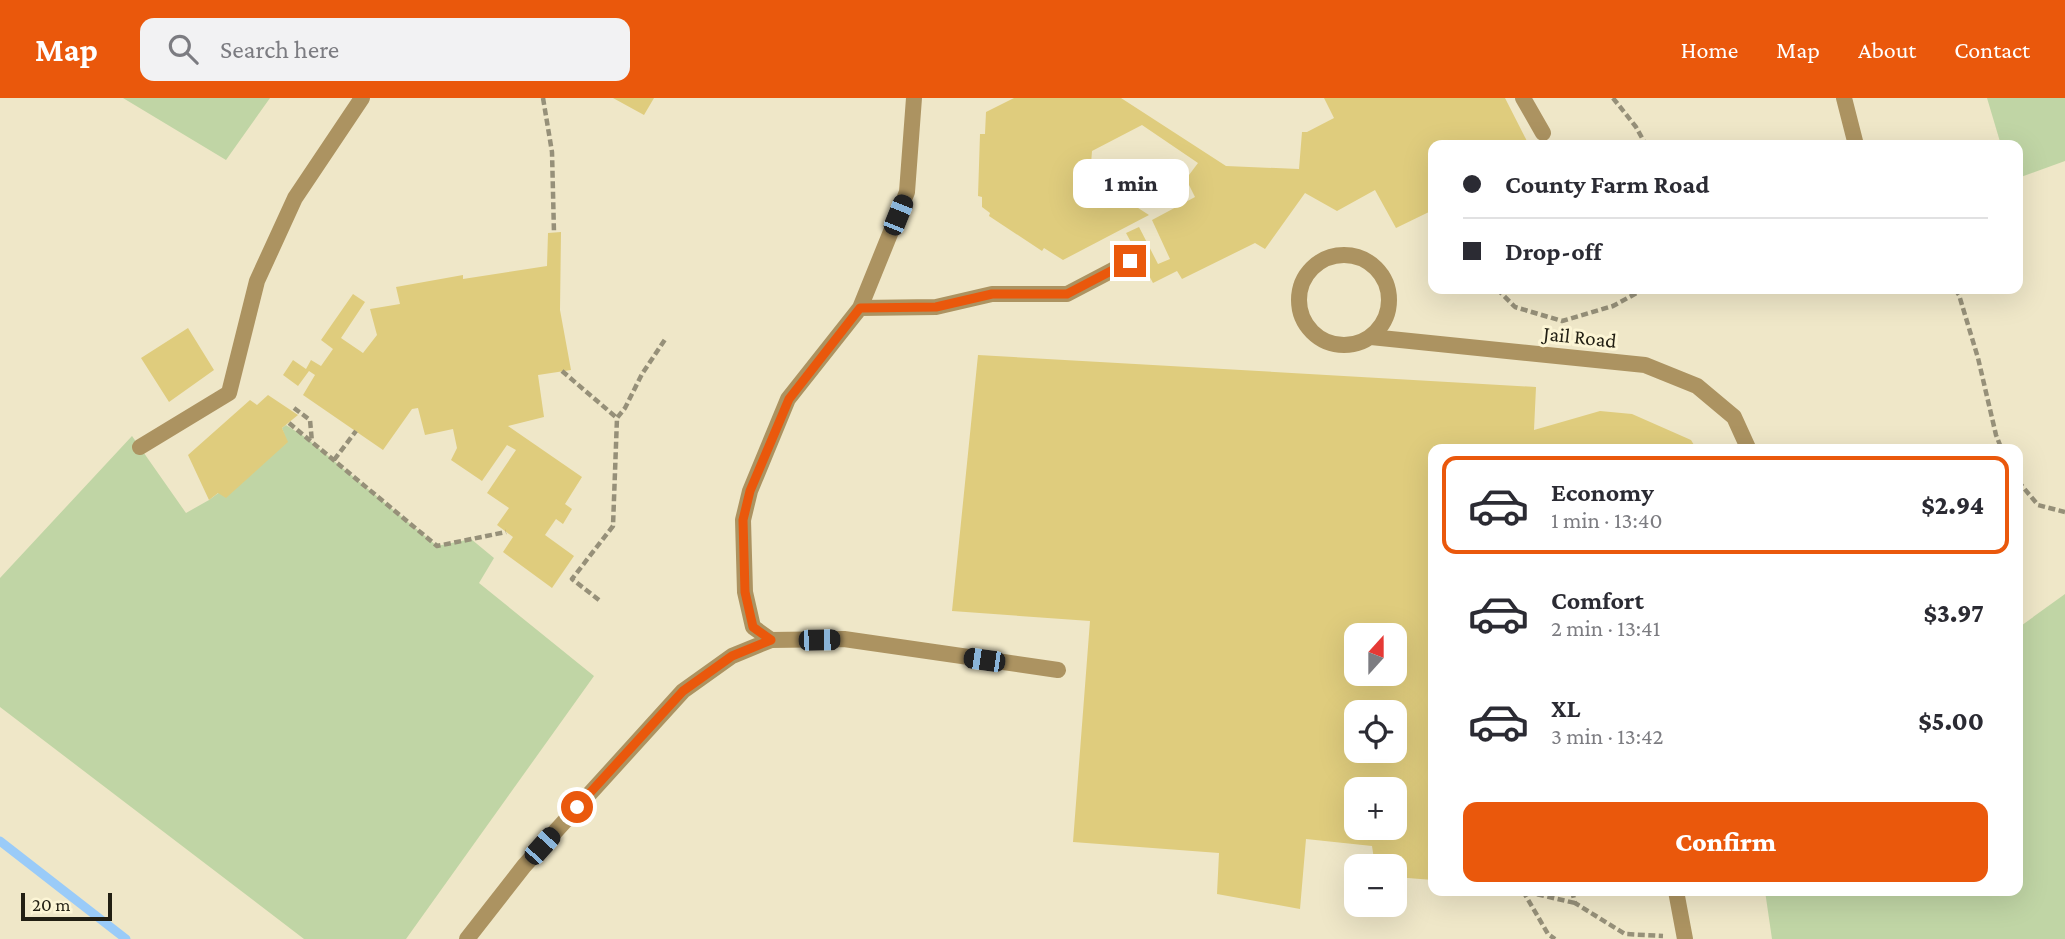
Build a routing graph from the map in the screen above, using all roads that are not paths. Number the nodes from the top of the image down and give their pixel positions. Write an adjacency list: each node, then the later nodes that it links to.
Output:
1 (362, 98): 11 (lane)
2 (914, 98): 8 (lane)
3 (1523, 98): 5 (lane)
4 (1844, 98): 6 (lane)
5 (1542, 133)
6 (1855, 140)
7 (1130, 261): 8 (lane)
8 (860, 308): 12 (lane)
9 (1371, 337): 9 (lane, Jail Road); 10 (lane, Jail Road)
10 (1746, 444)
11 (140, 447)
12 (771, 640): 13 (lane); 16 (lane)
13 (1058, 670)
14 (1677, 896): 15 (lane)
15 (1684, 938)
16 (467, 939)

